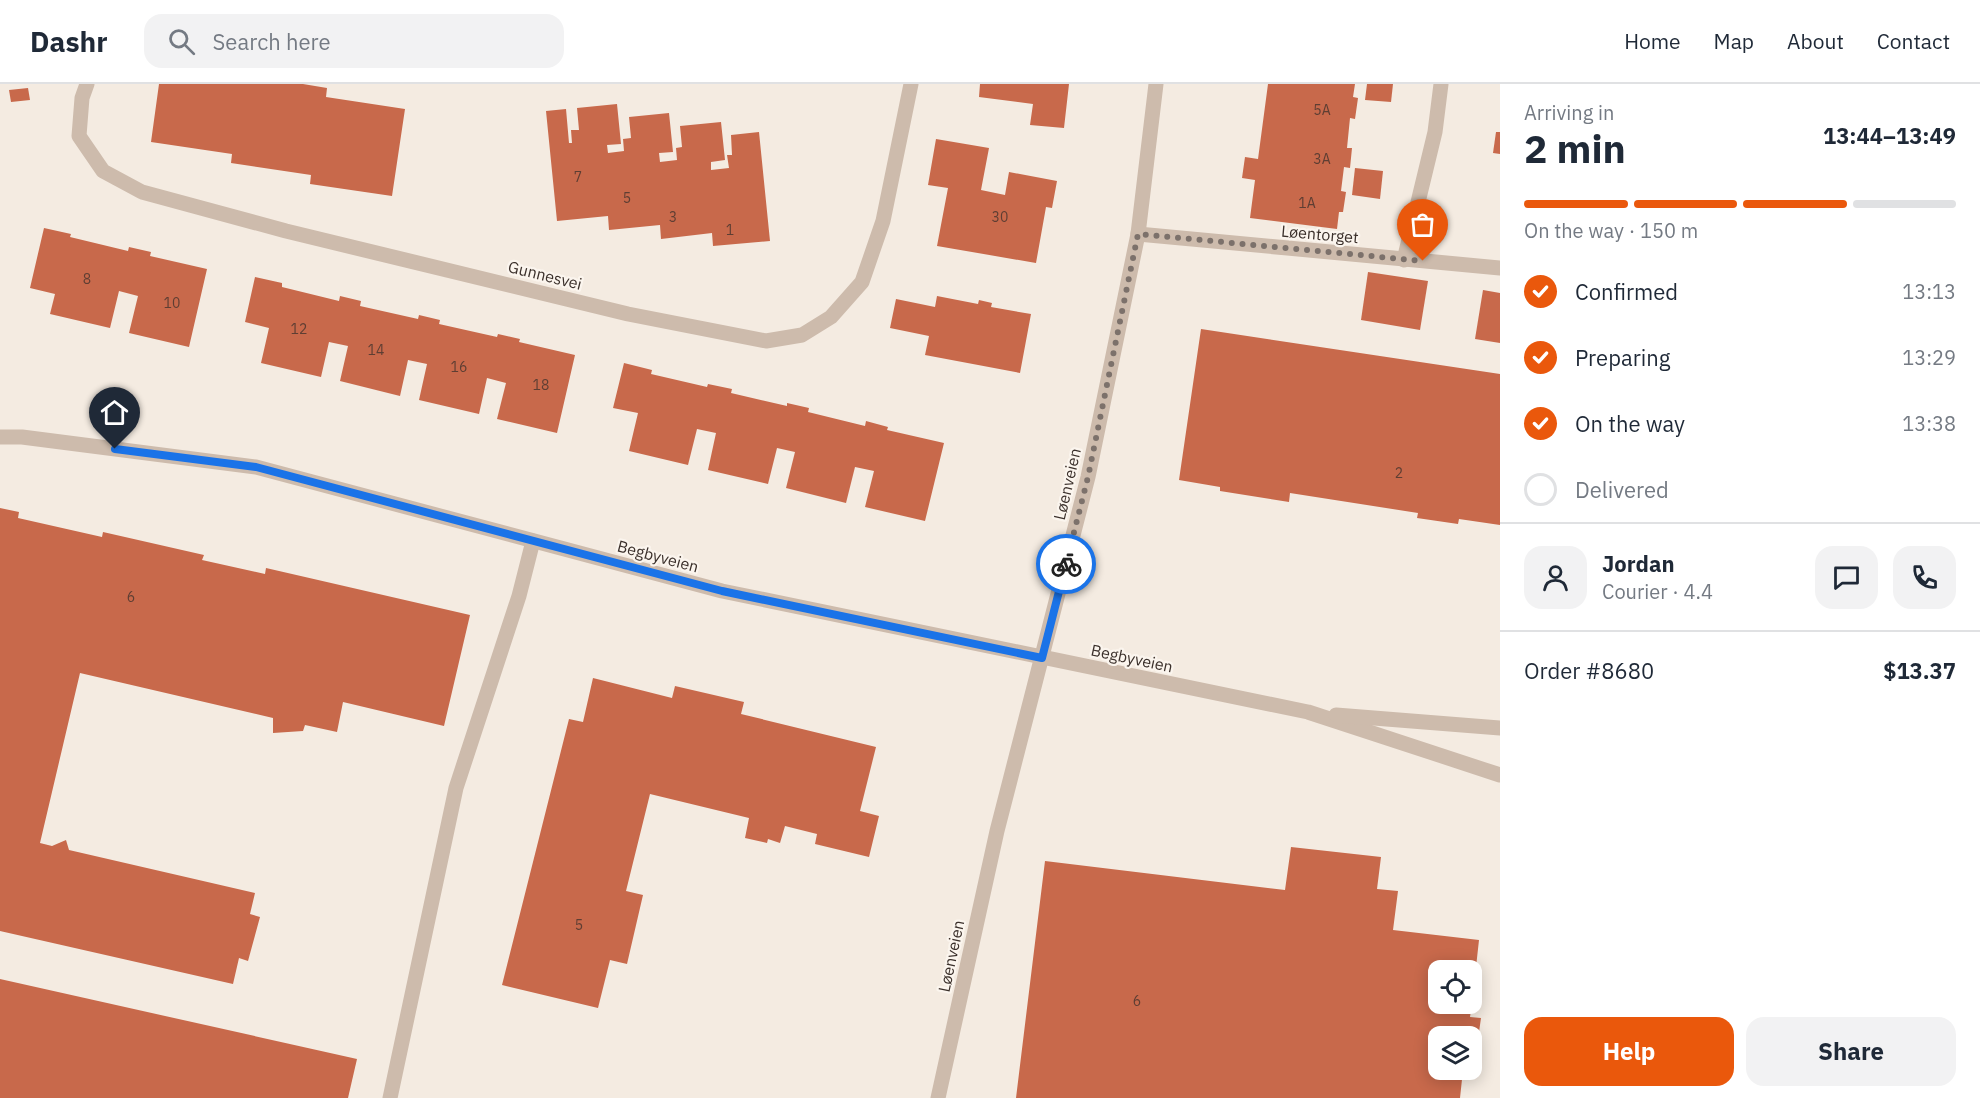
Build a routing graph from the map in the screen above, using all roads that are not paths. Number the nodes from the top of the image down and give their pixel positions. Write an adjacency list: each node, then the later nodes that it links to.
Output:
1 (87, 84): 2 (street, Gunnesvei)
2 (911, 84)
3 (1156, 84): 5 (street, Løenveien)
4 (1441, 84): 6 (street)
5 (1138, 234): 6 (street, Løentorget); 10 (street, Løenveien)
6 (1404, 260): 7 (street, Løentorget)
7 (1500, 268)
8 (0, 437): 9 (street, Begbyveien)
9 (533, 541): 10 (street, Begbyveien); 14 (street)
10 (1042, 658): 11 (street, Begbyveien); 15 (street, Løenveien)
11 (1308, 712): 12 (street, Begbyveien); 13 (street, Begbyveien)
12 (1500, 728)
13 (1500, 775)
14 (390, 1098)
15 (938, 1098)

